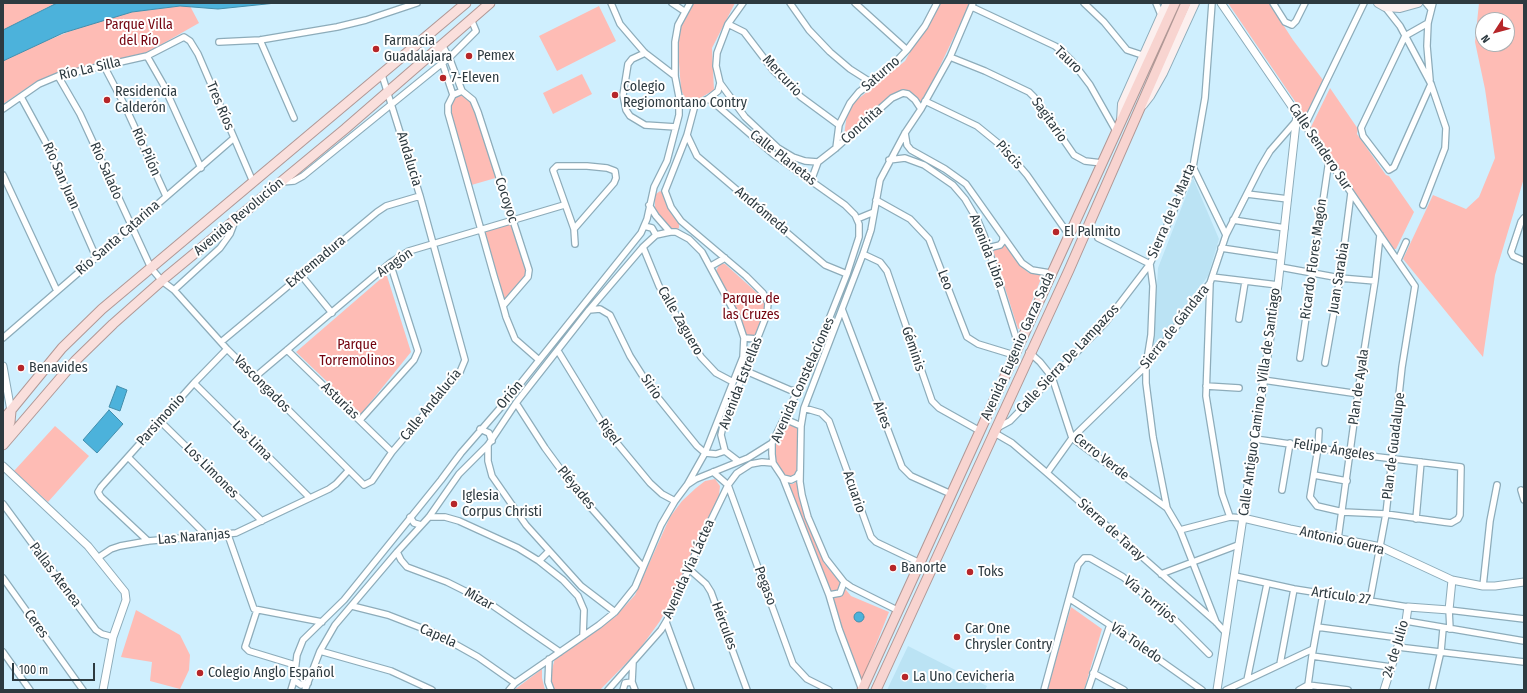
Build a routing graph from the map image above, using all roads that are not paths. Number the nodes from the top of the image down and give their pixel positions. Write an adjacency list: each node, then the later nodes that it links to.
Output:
1 (417, 3): 35 (street)
2 (466, 3): 46 (main road, Avenida Revolución)
3 (490, 3): 30 (main road, Avenida Revolución)
4 (610, 3): 39 (street)
5 (672, 3): 28 (street)
6 (690, 3): 28 (street, Orión)
7 (743, 3): 32 (street)
8 (790, 3): 50 (street)
9 (854, 3): 38 (street)
10 (936, 3): 38 (street, Saturno)
11 (1084, 3): 42 (street)
12 (1156, 3): 29 (street)
13 (1167, 3): 29 (main road)
14 (1175, 3): 68 (highway, Avenida Eugenio Garza Sada)
15 (1186, 3): 61 (highway, Avenida Eugenio Garza Sada)
16 (1195, 3): 61 (main road)
17 (1212, 3): 82 (street, Sierra de la Marta)
18 (1221, 3): 65 (street, Calle Sendero Sur)
19 (1273, 3): 20 (street)
20 (1305, 3)
21 (1364, 3): 71 (street)
22 (1418, 3): 26 (main road)
23 (1426, 3): 27 (street)
24 (1433, 3): 27 (street)
25 (972, 5): 41 (street, Avenida Constelaciones); 72 (street, Tauro)
26 (1381, 5): 33 (street)
27 (1431, 10): 31 (street)
28 (684, 11): 48 (street, Orión)
29 (1161, 15): 42 (main road)
30 (471, 19): 37 (main road, Avenida Revolución); 43 (street)
31 (1428, 23): 33 (street); 51 (street)
32 (728, 24): 49 (street); 69 (street, Mercurio)
33 (1405, 36): 51 (street); 51 (street)
34 (181, 37): 40 (street, Río La Silla); 75 (street, Tres Ríos)
35 (260, 40): 36 (street); 67 (street)
36 (218, 42)
37 (439, 48): 43 (street, Cocoyoc); 44 (street); 52 (main road, Avenida Revolución)
38 (907, 50): 50 (street, Saturno)
39 (645, 53): 48 (street); 70 (street)
40 (147, 56): 45 (street, Río La Silla); 81 (street)
41 (950, 56): 58 (street, Avenida Constelaciones); 80 (street, Sagitario)
42 (1145, 56): 68 (main road)
43 (449, 57): 44 (street); 53 (street, Cocoyoc)
44 (442, 62): 54 (street); 59 (street)
45 (104, 66): 47 (street, Río La Silla); 91 (street, Río Pilón)
46 (382, 75): 52 (street, Andalucia); 85 (main road, Avenida Revolución)
47 (58, 76): 55 (street, Río La Silla); 105 (street, Río Salado)
48 (675, 76): 56 (street, Orión)
49 (720, 83): 57 (street); 79 (street, Calle Planetas)
50 (872, 83): 69 (street, Saturno)
51 (1431, 84): 97 (street)
52 (388, 91): 59 (street, Andalucia); 86 (main road, Avenida Revolución)
53 (462, 91): 54 (street); 102 (street, Cocoyoc)
54 (454, 95): 109 (street)
55 (21, 97): 62 (street, Río La Silla); 124 (street, Río San Juan)
56 (679, 97): 60 (street); 64 (street, Orión)
57 (708, 99): 60 (street); 84 (street, Calle Planetas)
58 (926, 101): 63 (street, Avenida Constelaciones); 112 (street, Piscis)
59 (392, 103): 86 (street); 92 (street, Andalucia)
60 (695, 105): 66 (street)
61 (1141, 107): 161 (highway, Avenida Eugenio Garza Sada)
62 (3, 109)
63 (921, 109): 73 (street, Avenida Constelaciones); 76 (street, Conchita)
64 (679, 115): 66 (street); 70 (street, Orión)
65 (1297, 116): 71 (street, Calle Sendero Sur); 90 (street, Sierra de Gándara); 93 (street, Calle Antiguo Camino a Villa de Santiago)
66 (692, 117): 74 (street)
67 (294, 118)
68 (1121, 121): 72 (highway, Avenida Eugenio Garza Sada)
69 (839, 125): 76 (street, Saturno)
70 (676, 126): 87 (street, Orión)
71 (1305, 126): 78 (street, Calle Sendero Sur)
72 (1116, 131): 80 (highway, Avenida Eugenio Garza Sada)
73 (905, 133): 77 (street, Avenida Constelaciones); 115 (street, Avenida Libra)
74 (687, 135): 88 (street); 137 (street, Andrómeda)
75 (234, 138): 81 (street, Río Santa Catarina); 85 (street, Tres Ríos)
76 (836, 148): 79 (street, Conchita)
77 (890, 160): 94 (street, Avenida Constelaciones); 121 (street, Avenida Libra)
78 (1329, 160): 89 (street, Calle Sendero Sur); 134 (street, Ricardo Flores Magón)
79 (818, 162): 84 (street)
80 (1102, 163): 112 (highway, Avenida Eugenio Garza Sada)
81 (201, 168): 91 (street, Río Santa Catarina)
82 (1193, 168): 113 (street); 130 (street, Sierra de la Marta)
83 (3, 175): 146 (street)
84 (811, 181): 100 (street, Calle Planetas)
85 (253, 182): 133 (main road, Avenida Revolución)
86 (282, 182): 101 (main road, Avenida Revolución)
87 (654, 187): 88 (street); 95 (street, Orión)
88 (665, 191): 104 (street, Avenida Estrellas)
89 (1351, 193): 114 (street, Calle Sendero Sur); 139 (street, Juan Sarabia)
90 (1247, 194): 93 (street); 103 (street, Sierra de Gándara)
91 (166, 196): 105 (street, Río Santa Catarina)
92 (420, 196): 118 (street, Andalucia); 136 (street, Extremadura)
93 (1288, 199): 107 (street, Calle Antiguo Camino a Villa de Santiago)
94 (876, 200): 98 (street, Avenida Constelaciones); 162 (street, Leo)
95 (649, 204): 106 (street, Orión); 110 (street, Avenida Estrellas)
96 (564, 205): 102 (street, Aragón); 108 (street); 108 (street)
97 (1423, 205)
98 (874, 212): 100 (street); 123 (street, Avenida Constelaciones)
99 (1524, 218): 128 (street)
100 (857, 219): 137 (street, Avenida Constelaciones)
101 (236, 220): 140 (main road, Avenida Revolución); 145 (street)
102 (513, 220): 109 (street, Aragón); 148 (street, Cocoyoc)
103 (1233, 220): 107 (street); 113 (street, Sierra de Gándara)
104 (681, 221): 110 (street); 126 (street, Avenida Estrellas)
105 (131, 226): 124 (street, Río Santa Catarina); 133 (street, Río Salado)
106 (644, 226): 111 (street); 164 (street, Orión)
107 (1285, 228): 125 (street, Calle Antiguo Camino a Villa de Santiago)
108 (574, 229): 119 (street)
109 (481, 230): 118 (street, Aragón); 148 (street)
110 (673, 232): 111 (street); 131 (street, Avenida Estrellas)
111 (656, 235): 120 (street, Orión)
112 (1069, 235): 135 (highway, Avenida Eugenio Garza Sada)
113 (1226, 235): 122 (street, Sierra de Gándara)
114 (1380, 235): 127 (street, Calle Sendero Sur); 141 (street, Plan de Ayala)
115 (1003, 237): 121 (street); 135 (street, Avenida Libra)
116 (1098, 238): 130 (street)
117 (1406, 242): 127 (street)
118 (432, 243): 129 (street, Aragón); 201 (street, Calle Andalucía)
119 (575, 244)
120 (643, 247): 150 (street, Orión); 173 (street, Calle Zaguero)
121 (988, 248): 157 (street, Avenida Libra)
122 (1221, 248): 125 (street); 138 (street, Sierra de Gándara)
123 (863, 254): 149 (street, Avenida Constelaciones); 189 (street, Géminis)
124 (96, 257): 146 (street, Río Santa Catarina)
125 (1281, 257): 132 (street, Calle Antiguo Camino a Villa de Santiago)
126 (725, 258): 131 (street); 155 (street, Avenida Estrellas)
127 (1398, 260): 147 (street, Calle Sendero Sur)
128 (1524, 261)
129 (390, 263): 151 (street, Aragón); 185 (street)
130 (1150, 264): 167 (street, Sierra de la Marta); 170 (street, Calle Sierra De Lampazos)
131 (711, 266): 154 (street, Avenida Estrellas)
132 (1280, 267): 134 (street); 144 (street, Calle Antiguo Camino a Villa de Santiago)
133 (151, 268): 140 (street, Río Salado); 182 (main road, Avenida Revolución)
134 (1312, 272): 139 (street); 163 (street, Ricardo Flores Magón)
135 (1050, 273): 157 (highway, Avenida Eugenio Garza Sada)
136 (301, 274): 151 (street); 156 (street, Extremadura)
137 (848, 274): 177 (street, Avenida Constelaciones)
138 (1212, 277): 142 (street); 143 (street, Sierra de Gándara)
139 (1340, 278): 141 (street); 165 (street, Juan Sarabia)
140 (162, 281): 145 (street, Vascongados); 178 (main road, Avenida Revolución)
141 (1375, 281): 179 (street, Plan de Ayala)
142 (1245, 282): 144 (street); 152 (street)
143 (1210, 283): 167 (street, Sierra de Gándara); 175 (street)
144 (1278, 285): 172 (street, Calle Antiguo Camino a Villa de Santiago)
145 (174, 290): 156 (street, Vascongados)
146 (57, 291): 153 (street, Río Santa Catarina)
147 (1415, 292): 205 (street, Plan de Guadalupe)
148 (503, 306): 164 (street)
149 (842, 309): 181 (street, Avenida Constelaciones); 223 (street, Aires)
150 (589, 310): 160 (street, Orión); 202 (street, Sirio)
151 (332, 313): 159 (street, Aragón)
152 (1239, 319)
153 (3, 338)
154 (744, 338): 155 (street); 173 (street, Avenida Estrellas)
155 (758, 339): 168 (street, Avenida Estrellas)
156 (221, 342): 158 (street, Vascongados)
157 (1018, 344): 162 (highway, Avenida Eugenio Garza Sada)
158 (227, 349): 169 (street, Vascongados); 174 (street, Parsimonio)
159 (287, 350): 169 (street, Aragón); 185 (street, Asturias)
160 (558, 351): 180 (street, Orión); 226 (street, Rigel)
161 (1029, 352): 170 (street, Cerro Verde); 190 (highway, Avenida Eugenio Garza Sada)
162 (1014, 355): 189 (highway, Avenida Eugenio Garza Sada)
163 (1300, 358)
164 (539, 360): 188 (street, Orión)
165 (1325, 363)
166 (3, 366): 171 (street)
167 (1146, 366): 193 (street, Sierra de Gándara); 228 (street, Sierra de la Marta)
168 (746, 371): 177 (street); 200 (street, Avenida Estrellas)
169 (255, 377): 210 (street, Vascongados)
170 (1052, 377): 190 (street, Calle Sierra De Lampazos); 193 (street, Cerro Verde)
171 (4, 380): 182 (street)
172 (1263, 380): 179 (street); 194 (street, Calle Antiguo Camino a Villa de Santiago)
173 (733, 382): 202 (street, Avenida Estrellas)
174 (194, 383): 186 (street, Parsimonio); 224 (street, Las Lima)
175 (1206, 386): 176 (street); 233 (street)
176 (1239, 388)
177 (798, 391): 183 (street, Avenida Constelaciones)
178 (47, 393): 182 (main road); 198 (main road, Avenida Revolución)
179 (1359, 394): 203 (street, Plan de Ayala)
180 (516, 403): 195 (street, Orión); 251 (street, Pléyades)
181 (804, 408): 187 (street, Avenida Constelaciones); 250 (street, Acuario)
182 (11, 411): 184 (main road, Avenida Revolución); 192 (main road)
183 (785, 419): 187 (street); 196 (street, Avenida Constelaciones)
184 (3, 420)
185 (360, 420): 201 (street, Asturias)
186 (160, 421): 204 (street, Parsimonio); 236 (street, Los Limones)
187 (801, 426): 212 (street, Avenida Constelaciones)
188 (480, 429): 195 (street); 231 (street, Orión)
189 (980, 431): 223 (highway, Avenida Eugenio Garza Sada)
190 (994, 431): 213 (street, Sierra de Taray); 322 (highway, Avenida Eugenio Garza Sada)
191 (1319, 431): 199 (street)
192 (3, 438)
193 (1072, 438): 213 (street, Sierra de Gándara); 228 (street, Cerro Verde)
194 (1255, 439): 197 (street, Felipe Ángeles); 234 (street, Calle Antiguo Camino a Villa de Santiago)
195 (490, 443): 232 (street, Orión); 245 (street)
196 (772, 443): 206 (street); 208 (street, Avenida Constelaciones)
197 (1290, 443): 199 (street, Felipe Ángeles); 221 (street)
198 (3, 445)
199 (1318, 448): 203 (street, Felipe Ángeles); 214 (street)
200 (725, 451): 202 (street); 206 (street)
201 (392, 452): 217 (street, Calle Andalucía)
202 (705, 453): 218 (street, Avenida Estrellas)
203 (1350, 453): 205 (street, Felipe Ángeles); 216 (street, Plan de Ayala)
204 (128, 457): 240 (street); 242 (street, Parsimonio)
205 (1392, 459): 207 (street, Felipe Ángeles); 230 (street, Plan de Guadalupe)
206 (738, 461): 211 (street)
207 (1421, 462): 235 (street); 235 (street, Felipe Ángeles)
208 (773, 463): 215 (street, Avenida Constelaciones); 219 (street, Avenida Vía Láctea)
209 (3, 466): 247 (street)
210 (348, 471): 217 (street, Vascongados); 224 (street, Las Naranjas)
211 (713, 472): 218 (street, Avenida Estrellas); 219 (street, Pegaso)
212 (800, 472): 215 (street); 257 (street, Avenida Constelaciones)
213 (1047, 473): 253 (street, Sierra de Taray)
214 (1314, 475): 216 (street); 229 (street)
215 (783, 478): 263 (street, Avenida Constelaciones)
216 (1347, 481): 229 (street, Plan de Ayala)
217 (364, 485)
218 (687, 485): 226 (street, Avenida Estrellas)
219 (728, 485): 252 (street, Avenida Vía Láctea); 320 (street, Pegaso)
220 (1497, 485): 260 (street)
221 (1282, 490)
222 (1521, 490): 225 (street)
223 (951, 494): 250 (highway, Avenida Eugenio Garza Sada)
224 (310, 498): 236 (street, Las Naranjas)
225 (1524, 500)
226 (675, 501): 251 (street, Avenida Estrellas)
227 (3, 504): 283 (street, Pallas Atenea)
228 (1167, 508): 238 (street, Sierra de la Marta)
229 (1343, 512): 230 (street); 241 (street, Plan de Ayala)
230 (1386, 514): 235 (street); 244 (street, Plan de Guadalupe)
231 (410, 517): 237 (street); 273 (street, Orión)
232 (428, 517): 237 (street, Orión); 248 (street)
233 (1230, 517): 234 (street, Antonio Guerra); 238 (street, Antonio Guerra)
234 (1243, 518): 241 (street, Antonio Guerra); 243 (street, Calle Antiguo Camino a Villa de Santiago)
235 (1416, 519)
236 (262, 521): 239 (street, Las Naranjas)
237 (421, 525): 246 (street, Orión)
238 (1180, 530): 249 (street)
239 (228, 534): 240 (street, Las Naranjas); 268 (street)
240 (208, 536): 242 (street, Las Naranjas)
241 (1338, 539): 244 (street, Antonio Guerra)
242 (148, 541): 247 (street, Las Naranjas)
243 (1238, 545): 249 (street); 254 (street, Calle Antiguo Camino a Villa de Santiago)
244 (1381, 547): 256 (street, Antonio Guerra); 265 (street, Plan de Guadalupe)
245 (548, 551): 248 (street); 271 (street)
246 (397, 552): 266 (street, Orión); 291 (street, Mizar)
247 (99, 557): 283 (street)
248 (539, 561): 282 (street)
249 (1192, 562): 253 (street); 276 (street)
250 (920, 563): 269 (highway, Avenida Eugenio Garza Sada)
251 (643, 567): 271 (street, Avenida Estrellas)
252 (689, 569): 275 (street, Avenida Vía Láctea); 319 (street, Hércules)
253 (1161, 574): 276 (street, Sierra de Taray)
254 (1235, 576): 259 (street, Artículo 27); 281 (street, Calle Antiguo Camino a Villa de Santiago)
255 (3, 578): 308 (street, Ceres)
256 (1452, 580): 260 (street, Antonio Guerra); 270 (street)
257 (844, 582): 263 (street); 269 (street, Avenida Constelaciones)
258 (1524, 582): 260 (street, Antonio Guerra)
259 (1267, 584): 261 (street, Artículo 27); 302 (street)
260 (1483, 586)
261 (1294, 589): 262 (street, Artículo 27); 297 (street)
262 (1323, 594): 265 (street, Artículo 27); 279 (street)
263 (829, 595): 321 (street, Avenida Constelaciones)
264 (1070, 598): 277 (street, Vía Toledo); 292 (street, Vía Torrijos); 323 (street)
265 (1370, 600): 267 (street, Artículo 27)
266 (352, 606): 278 (street, Orión); 305 (street, Capela)
267 (1408, 607): 270 (street, Artículo 27); 274 (street, 24 de Julio)
268 (257, 610): 273 (street); 298 (street)
269 (897, 610): 321 (highway, Avenida Eugenio Garza Sada)
270 (1449, 610): 272 (street); 280 (street)
271 (615, 612): 282 (street, Avenida Estrellas)
272 (1524, 619)
273 (324, 620): 278 (street); 298 (street, Orión)
274 (1406, 621): 280 (street); 284 (street, 24 de Julio)
275 (666, 622): 295 (street, Avenida Vía Láctea); 318 (street)
276 (1216, 622): 281 (street, Sierra de Taray)
277 (1110, 624): 300 (street); 326 (street, Vía Toledo)
278 (336, 625): 288 (street, Orión)
279 (1317, 627): 284 (street); 287 (street)
280 (1446, 629): 285 (street); 289 (street)
281 (1226, 633): 327 (street, Calle Antiguo Camino a Villa de Santiago)
282 (583, 636): 291 (street, Avenida Estrellas)
283 (113, 638): 309 (street)
284 (1400, 638): 286 (street, 24 de Julio)
285 (1524, 641)
286 (1398, 646): 289 (street); 299 (street, 24 de Julio)
287 (1313, 649): 293 (street); 297 (street)
288 (320, 651): 304 (street, Orión); 312 (street)
289 (1441, 651): 296 (street); 332 (street)
290 (3, 652): 307 (street)
291 (560, 652): 294 (street, Avenida Estrellas)
292 (1209, 654)
293 (1312, 656): 299 (street); 306 (street)
294 (548, 659): 305 (street, Avenida Estrellas); 314 (street)
295 (633, 662): 303 (street); 315 (street, Avenida Vía Láctea)
296 (1524, 662)
297 (1280, 664): 302 (street)
298 (295, 665): 301 (street, Orión)
299 (1391, 667): 331 (street, 24 de Julio)
300 (1093, 673): 324 (street); 325 (street)
301 (294, 680): 304 (street); 310 (street, Orión)
302 (1247, 680): 328 (street)
303 (632, 682): 316 (street); 317 (street)
304 (308, 683): 311 (street, Orión)
305 (515, 683): 313 (street, Avenida Estrellas)
306 (1309, 688): 329 (street); 330 (street)
307 (30, 690)
308 (84, 690)
309 (102, 690)
310 (291, 690)
311 (305, 690)
312 (432, 690)
313 (509, 690)
314 (551, 690)
315 (608, 690): 316 (street)
316 (622, 690)
317 (635, 690)
318 (691, 690)
319 (747, 690)
320 (829, 690)
321 (862, 690)
322 (876, 690)
323 (1044, 690)
324 (1088, 690)
325 (1124, 690)
326 (1202, 690)
327 (1217, 690)
328 (1226, 690)
329 (1299, 690)
330 (1348, 690)
331 (1384, 690)
332 (1432, 690)

